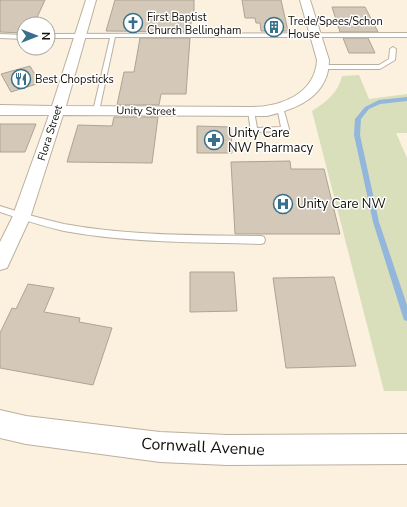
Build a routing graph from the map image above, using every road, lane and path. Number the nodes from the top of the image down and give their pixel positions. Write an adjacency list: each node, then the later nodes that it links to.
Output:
1 (91, 0): 8 (street, Flora Street)
2 (304, 0): 3 (street)
3 (316, 35): 4 (lane); 9 (lane); 11 (street)
4 (407, 35)
5 (0, 36): 6 (lane)
6 (16, 36)
7 (56, 36): 8 (lane)
8 (80, 36): 9 (lane); 14 (street, Flora Street)
9 (113, 36): 15 (lane)
10 (393, 49): 11 (lane)
11 (324, 67): 12 (street, Unity Street)
12 (285, 105): 16 (street, Unity Street); 16 (lane)
13 (0, 110): 14 (street, Unity Street)
14 (58, 110): 15 (street, Unity Street); 18 (street, Flora Street)
15 (96, 111): 16 (street, Unity Street)
16 (251, 111)
17 (0, 209): 18 (lane)
18 (21, 218): 19 (lane); 20 (street, Flora Street)
19 (262, 240)
20 (0, 262)
21 (0, 424): 22 (street, Cornwall Avenue)
22 (393, 449)

